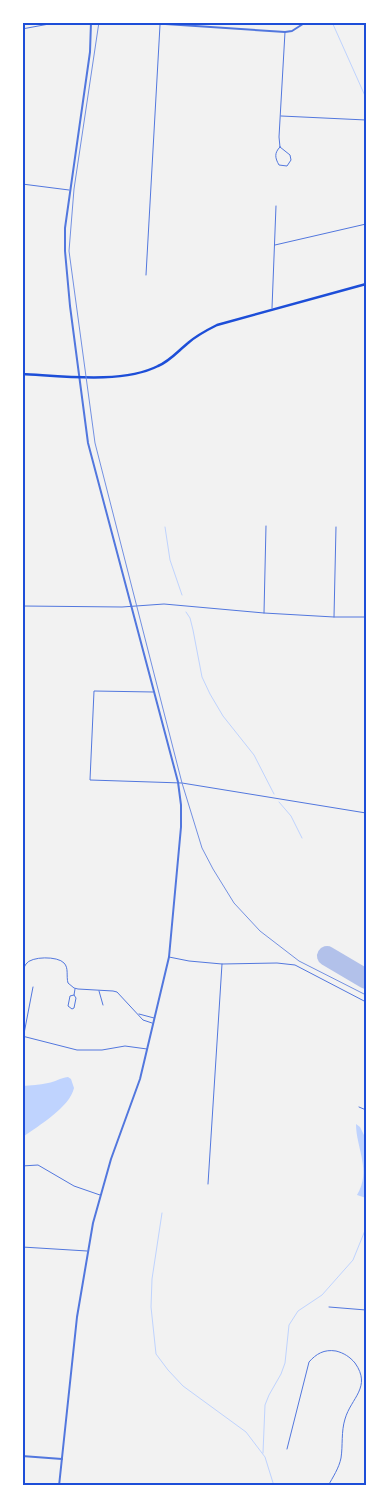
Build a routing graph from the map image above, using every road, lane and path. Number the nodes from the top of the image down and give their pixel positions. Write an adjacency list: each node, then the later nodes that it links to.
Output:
1 (60, 22): 7 (street)
2 (91, 22): 13 (street)
3 (134, 22): 5 (street)
4 (306, 22): 8 (street)
5 (160, 24): 6 (street); 19 (street)
6 (202, 24): 8 (street)
7 (22, 29)
8 (285, 32): 9 (street)
9 (280, 116): 10 (street); 11 (street)
10 (366, 120)
11 (280, 147): 11 (street)
12 (22, 184): 13 (street)
13 (70, 190): 23 (street)
14 (365, 194): 15 (street)
15 (366, 200)
16 (276, 206): 18 (street)
17 (366, 224): 18 (street)
18 (274, 245): 21 (street)
19 (146, 275)
20 (366, 284): 21 (main road)
21 (272, 309): 23 (main road)
22 (22, 374): 23 (main road)
23 (79, 376): 27 (street)
24 (266, 526): 28 (street)
25 (336, 527): 29 (street)
26 (22, 606): 27 (street)
27 (131, 606): 28 (street); 31 (street)
28 (264, 613): 29 (street)
29 (334, 617): 30 (street)
30 (366, 617)
31 (154, 692): 32 (street); 32 (street)
32 (178, 782): 33 (street); 34 (street)
33 (366, 813)
34 (170, 957): 35 (street); 44 (street)
35 (222, 964): 41 (street); 52 (street)
36 (24, 984): 38 (street)
37 (32, 987): 46 (street)
38 (76, 989): 39 (street); 40 (street)
39 (99, 990): 42 (street); 43 (street)
40 (74, 995): 40 (street)
41 (366, 1002)
42 (103, 1006)
43 (138, 1014): 44 (street); 45 (street)
44 (155, 1018): 45 (street)
45 (154, 1023): 48 (street)
46 (23, 1036): 47 (street); 48 (street)
47 (22, 1044)
48 (148, 1049): 53 (street)
49 (359, 1107): 50 (street)
50 (366, 1110)
51 (22, 1166): 53 (street)
52 (208, 1184)
53 (100, 1195): 55 (street)
54 (22, 1247): 55 (street)
55 (88, 1251): 60 (street)
56 (329, 1307): 57 (street)
57 (366, 1310)
58 (287, 1450): 62 (street)
59 (22, 1456): 60 (street)
60 (63, 1459): 61 (street)
61 (59, 1486)
62 (328, 1486)

